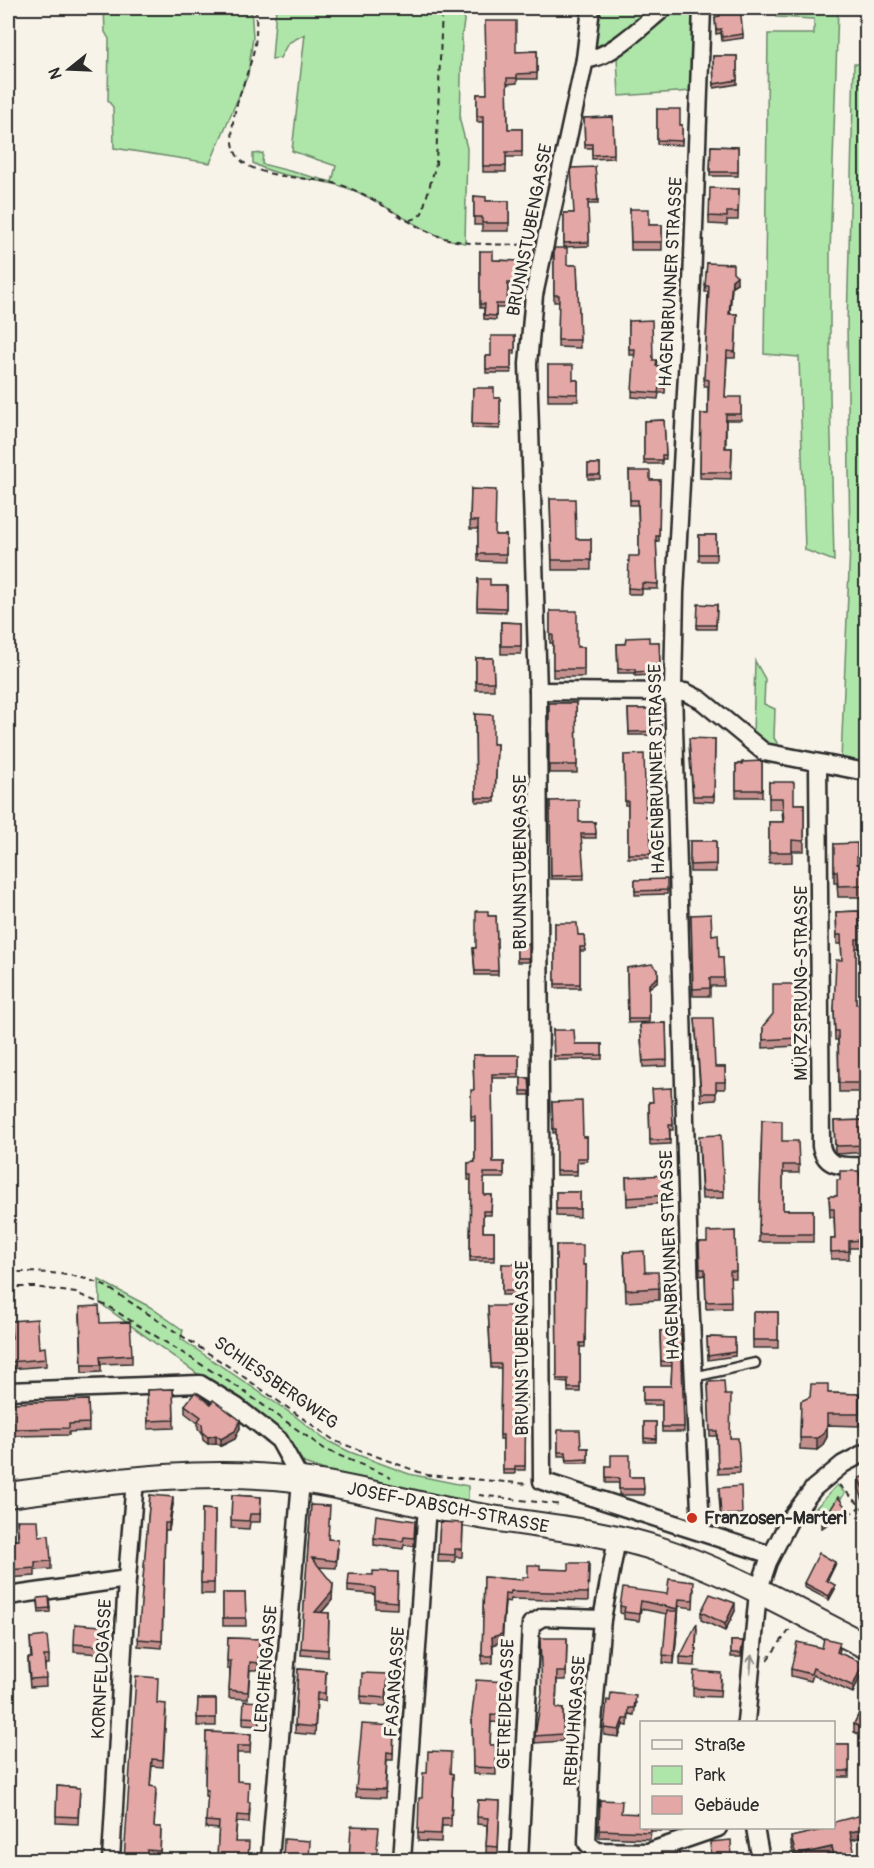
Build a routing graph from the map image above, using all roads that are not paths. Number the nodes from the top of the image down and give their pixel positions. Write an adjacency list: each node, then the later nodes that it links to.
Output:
1 (591, 8): 4 (street, BRUNNSTUBENGASSE)
2 (664, 8): 4 (street)
3 (702, 8): 5 (street, HAGENBRUNNER STRASSE)
4 (585, 59): 6 (street, BRUNNSTUBENGASSE)
5 (674, 690): 6 (street); 7 (street); 11 (street, HAGENBRUNNER STRASSE)
6 (538, 692): 18 (street, BRUNNSTUBENGASSE)
7 (819, 763): 8 (street); 9 (street, MÜRZSPRUNG-STRASSE)
8 (867, 771)
9 (867, 1166)
10 (755, 1363): 11 (lane)
11 (694, 1377): 18 (street, HAGENBRUNNER STRASSE)
12 (8, 1391): 15 (street)
13 (867, 1452): 20 (street)
14 (135, 1480): 15 (main road, JOSEF-DABSCH-STRASSE); 16 (main road, JOSEF-DABSCH-STRASSE); 21 (street, KORNFELDGASSE)
15 (300, 1480): 17 (main road, JOSEF-DABSCH-STRASSE); 31 (street, LERCHENGASSE)
16 (8, 1495)
17 (427, 1506): 19 (main road, JOSEF-DABSCH-STRASSE); 32 (street, FASANGASSE)
18 (701, 1530): 20 (street)
19 (617, 1539): 22 (main road, JOSEF-DABSCH-STRASSE); 24 (street, REBHUHNGASSE)
20 (771, 1555): 22 (street)
21 (127, 1578): 23 (street); 30 (street, KORNFELDGASSE)
22 (758, 1592): 25 (main road, JOSEF-DABSCH-STRASSE); 26 (street, one-way to 22)
23 (8, 1596)
24 (602, 1619): 29 (street, REBHUHNGASSE); 33 (street, GETREIDEGASSE)
25 (867, 1646)
26 (746, 1721)
27 (713, 1829): 29 (street)
28 (755, 1829): 34 (street)
29 (648, 1856)
30 (111, 1860)
31 (270, 1860)
32 (402, 1860)
33 (519, 1860)
34 (761, 1860)

